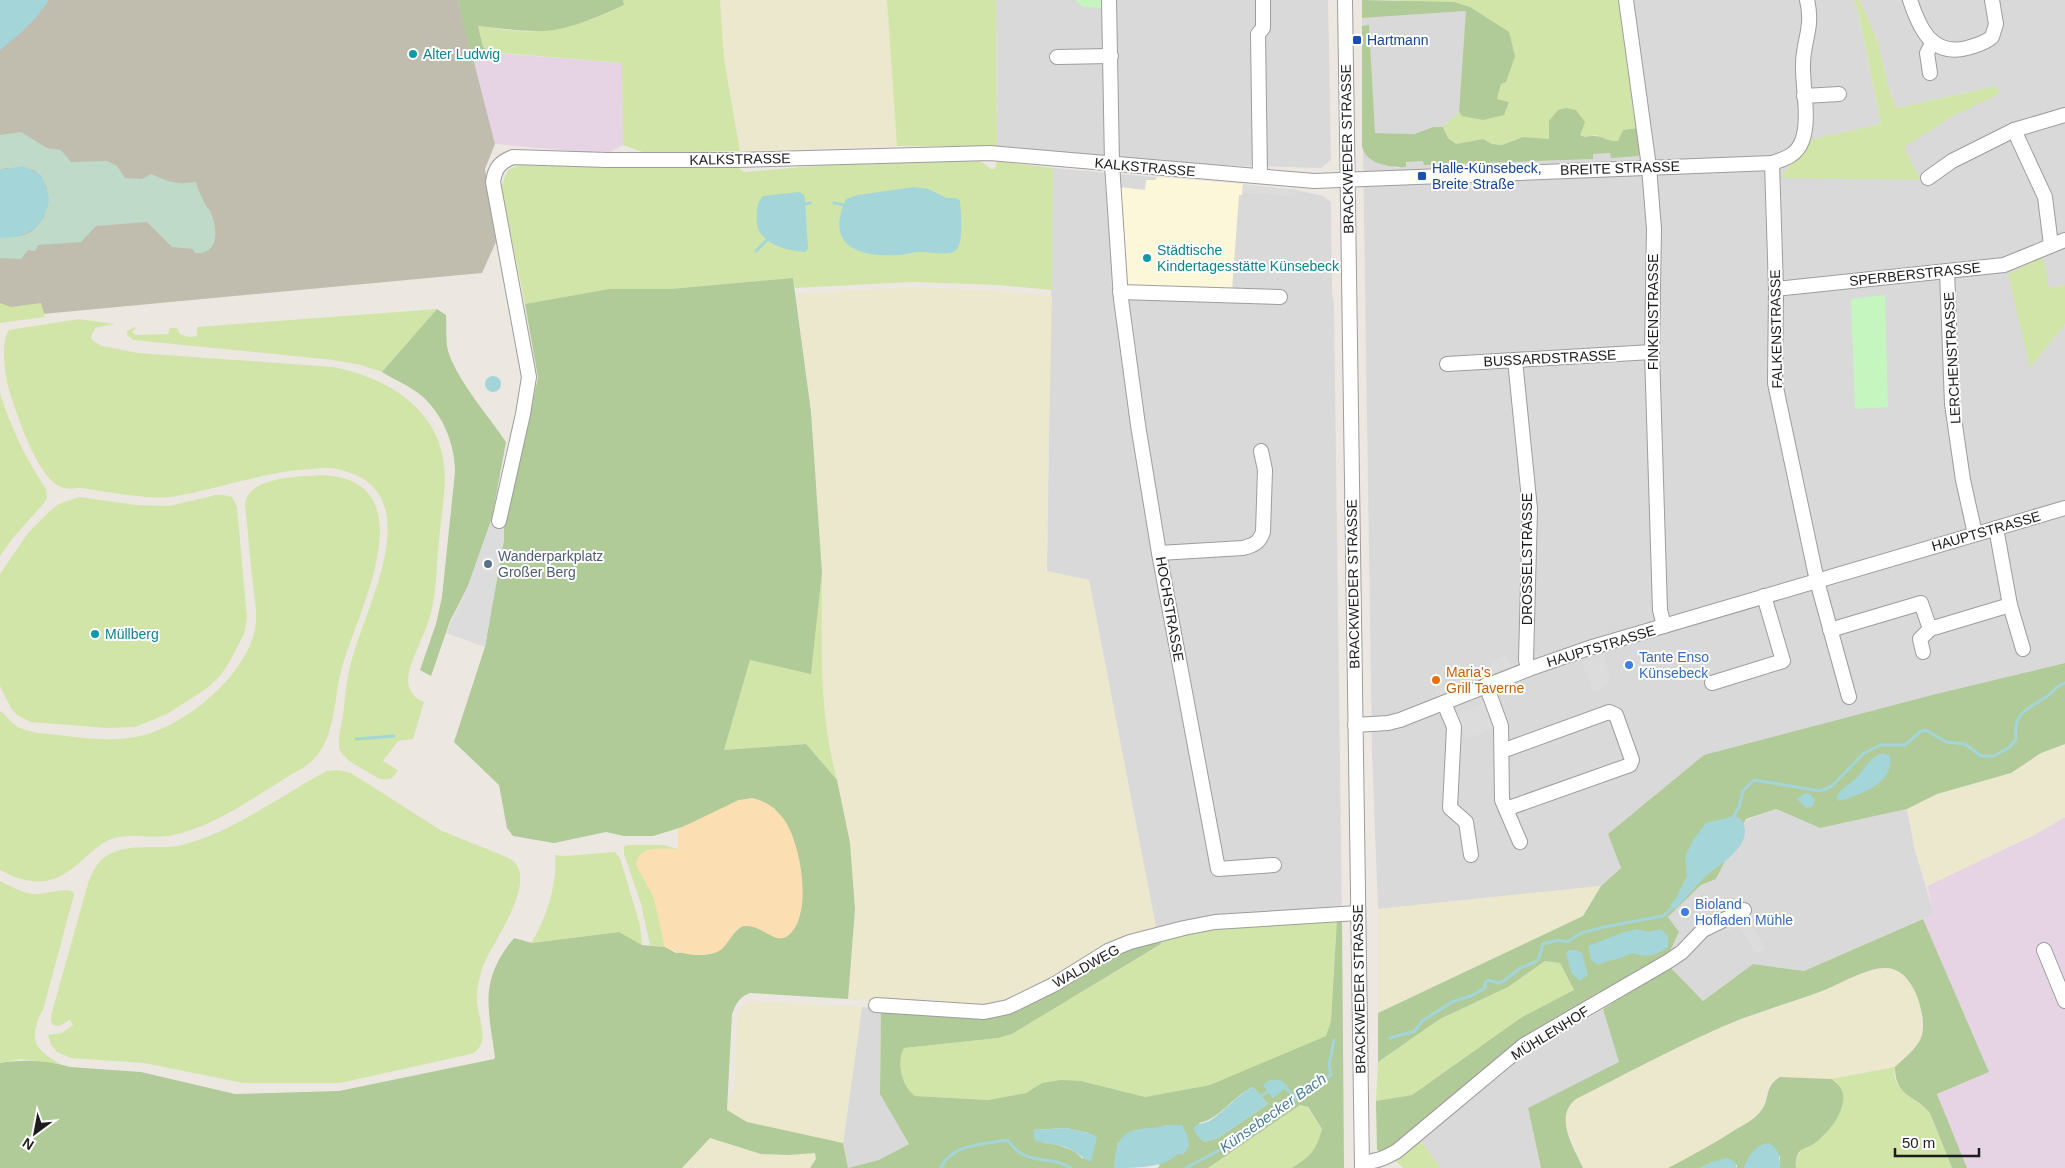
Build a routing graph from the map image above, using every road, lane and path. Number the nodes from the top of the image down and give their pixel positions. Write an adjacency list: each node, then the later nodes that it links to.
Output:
1 (1109, 0): 9 (street, HOCHSTRASSE)
2 (1263, 0): 19 (street)
3 (1345, 0): 21 (street, BRACKWEDER STRASSE)
4 (1626, 0): 18 (street, FINKENSTRASSE)
5 (1807, 0): 13 (street)
6 (1910, 0): 8 (street)
7 (1992, 0): 8 (street)
8 (1933, 42): 11 (street)
9 (1110, 56): 10 (street); 17 (street, HOCHSTRASSE)
10 (1057, 57)
11 (1930, 74)
12 (1839, 94): 13 (street)
13 (1804, 96): 16 (street)
14 (2065, 115): 15 (street)
15 (2014, 130): 20 (street); 23 (street)
16 (1772, 163): 18 (street, BREITE STRASSE); 25 (street, FALKENSTRASSE)
17 (1112, 164): 19 (street, KALKSTRASSE); 26 (street, HOCHSTRASSE); 33 (street, KALKSTRASSE)
18 (1649, 167): 21 (street, BREITE STRASSE); 28 (street, FINKENSTRASSE)
19 (1260, 176): 21 (street, KALKSTRASSE)
20 (1928, 178)
21 (1347, 180): 50 (street, BRACKWEDER STRASSE)
22 (2065, 240): 23 (street, SPERBERSTRASSE)
23 (2051, 245): 24 (street, SPERBERSTRASSE)
24 (1947, 271): 25 (street, SPERBERSTRASSE); 35 (street, LERCHENSTRASSE)
25 (1776, 289): 37 (street, FALKENSTRASSE)
26 (1120, 292): 27 (street); 36 (street, HOCHSTRASSE)
27 (1280, 297)
28 (1652, 352): 29 (street, BUSSARDSTRASSE); 40 (street, FINKENSTRASSE)
29 (1515, 360): 30 (street, BUSSARDSTRASSE); 45 (street, DROSSELSTRASSE)
30 (1447, 364)
31 (1261, 451): 36 (street)
32 (2065, 508): 34 (street, HAUPTSTRASSE)
33 (499, 521)
34 (1996, 528): 35 (street, HAUPTSTRASSE); 39 (street)
35 (1975, 534): 37 (street, HAUPTSTRASSE)
36 (1160, 553): 55 (street, HOCHSTRASSE)
37 (1817, 581): 38 (street, HAUPTSTRASSE); 42 (street, FALKENSTRASSE)
38 (1764, 596): 40 (street, HAUPTSTRASSE); 46 (street)
39 (2010, 605): 41 (street); 43 (street)
40 (1664, 626): 45 (street, HAUPTSTRASSE)
41 (1930, 629): 42 (street); 44 (street)
42 (1830, 630): 48 (street, FALKENSTRASSE)
43 (2023, 649)
44 (1923, 652)
45 (1529, 669): 47 (street, HAUPTSTRASSE)
46 (1712, 683)
47 (1486, 685): 49 (street, HAUPTSTRASSE); 51 (street)
48 (1849, 697)
49 (1444, 703): 50 (street, HAUPTSTRASSE); 54 (street)
50 (1355, 725): 57 (street, BRACKWEDER STRASSE)
51 (1502, 751): 52 (street); 52 (street)
52 (1506, 809): 53 (street)
53 (1520, 842)
54 (1471, 855)
55 (1274, 865)
56 (1744, 910): 61 (street, MÜHLENHOF)
57 (1358, 913): 60 (street, WALDWEG); 61 (street, BRACKWEDER STRASSE)
58 (2044, 950): 59 (street)
59 (2065, 1001)
60 (876, 1005)
61 (1362, 1165)

